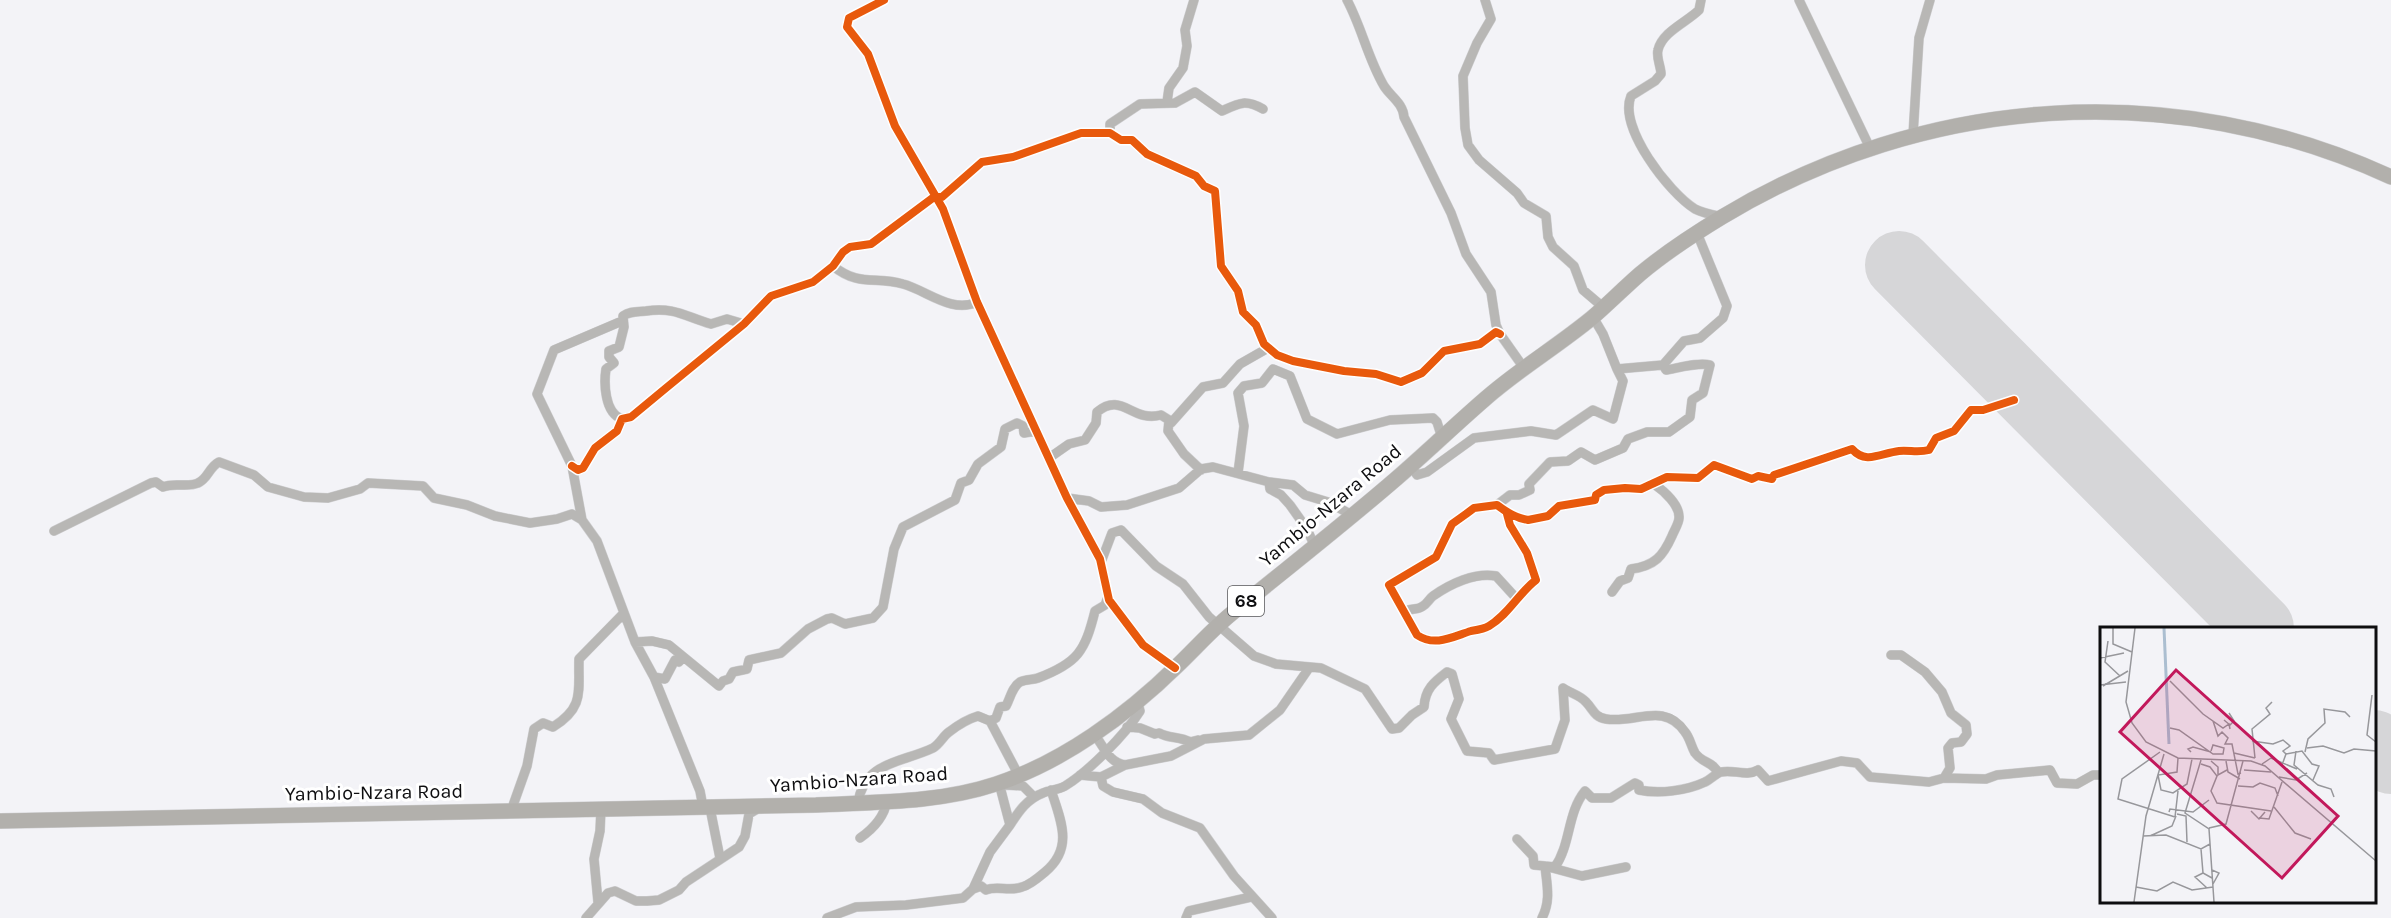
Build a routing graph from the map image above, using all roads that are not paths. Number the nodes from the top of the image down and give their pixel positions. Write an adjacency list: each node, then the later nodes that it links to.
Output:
1 (884, 0): 14 (street)
2 (1194, 0): 8 (street)
3 (1347, 0): 22 (street)
4 (1485, 0): 19 (street)
5 (1701, 0): 15 (street)
6 (1799, 0): 12 (street)
7 (1930, 0): 11 (street)
8 (1167, 102): 9 (street); 10 (street)
9 (1263, 110)
10 (1110, 133): 14 (street); 23 (street)
11 (1913, 135): 12 (main road, Yambio-Nzara Road / 68); 13 (main road, Yambio-Nzara Road / 68)
12 (1870, 148): 15 (main road, Yambio-Nzara Road / 68)
13 (2391, 177)
14 (938, 198): 17 (street); 18 (street)
15 (1722, 217): 16 (main road, Yambio-Nzara Road / 68)
16 (1697, 233): 19 (main road, Yambio-Nzara Road / 68); 24 (street)
17 (833, 266): 18 (street); 21 (street)
18 (977, 302): 32 (street)
19 (1598, 312): 25 (main road, Yambio-Nzara Road / 68); 26 (street)
20 (622, 321): 21 (street); 30 (street); 35 (street)
21 (744, 324): 30 (street)
22 (1500, 334): 23 (street); 25 (street)
23 (1268, 348): 27 (street)
24 (1663, 365): 26 (street); 42 (street)
25 (1524, 368): 33 (main road, Yambio-Nzara Road / 68)
26 (1617, 369): 36 (street)
27 (1223, 383): 28 (street); 31 (street)
28 (1244, 386): 33 (street); 38 (street)
29 (2014, 400): 40 (street)
30 (622, 419): 35 (street)
31 (1171, 423): 34 (street); 37 (street)
32 (1036, 431): 34 (street); 57 (street)
33 (1442, 438): 36 (main road, Yambio-Nzara Road / 68)
34 (1049, 458): 41 (street)
35 (572, 466): 45 (street)
36 (1411, 466): 44 (main road, Yambio-Nzara Road / 68)
37 (1200, 470): 38 (street); 41 (street)
38 (1238, 473): 39 (street)
39 (1269, 482): 44 (street); 47 (street)
40 (1654, 484): 43 (street); 49 (street)
41 (1067, 498): 48 (street)
42 (1497, 505): 43 (street); 52 (street)
43 (1508, 514): 51 (street)
44 (1352, 515): 47 (main road, Yambio-Nzara Road / 68)
45 (582, 520): 46 (street); 53 (street)
46 (54, 531)
47 (1315, 547): 54 (main road, Yambio-Nzara Road / 68)
48 (1101, 562): 50 (street); 54 (street)
49 (1612, 592)
50 (1108, 597): 58 (street); 63 (street)
51 (1517, 599): 52 (street); 52 (street)
52 (1406, 612)
53 (624, 613): 55 (street); 83 (street)
54 (1218, 624): 58 (main road, Yambio-Nzara Road / 68); 59 (street)
55 (635, 642): 57 (street); 60 (street)
56 (1891, 655): 74 (street)
57 (683, 657): 60 (street)
58 (1175, 668): 61 (main road, Yambio-Nzara Road / 68)
59 (1309, 668): 66 (street); 69 (street)
60 (654, 677): 81 (street)
61 (1137, 699): 62 (main road, Yambio-Nzara Road / 68); 64 (street)
62 (1111, 720): 64 (street); 65 (main road, Yambio-Nzara Road / 68)
63 (990, 721): 70 (street); 79 (street)
64 (1126, 728): 66 (street); 67 (street)
65 (1093, 733): 67 (street); 70 (main road, Yambio-Nzara Road / 68)
66 (1204, 739): 68 (street)
67 (1104, 752): 68 (street); 71 (street)
68 (1125, 765): 73 (street)
69 (1718, 773): 74 (street); 89 (street)
70 (1018, 774): 75 (main road, Yambio-Nzara Road / 68)
71 (1080, 775): 73 (street); 76 (street)
72 (2100, 775): 74 (street)
73 (1101, 777): 92 (street)
74 (1944, 778)
75 (1000, 785): 77 (street); 78 (main road, Yambio-Nzara Road / 68); 85 (street)
76 (1051, 790): 77 (street); 91 (street)
77 (1034, 797): 85 (street)
78 (887, 801): 79 (main road, Yambio-Nzara Road / 68); 86 (street)
79 (858, 803): 80 (main road, Yambio-Nzara Road / 68)
80 (761, 806): 81 (main road, Yambio-Nzara Road / 68); 88 (street)
81 (707, 807): 82 (main road, Yambio-Nzara Road / 68); 88 (street)
82 (601, 809): 83 (main road, Yambio-Nzara Road / 68); 93 (street)
83 (511, 811): 84 (main road, Yambio-Nzara Road / 68)
84 (0, 820)
85 (1010, 825): 91 (street)
86 (860, 838)
87 (1517, 839): 89 (street)
88 (720, 858): 93 (street)
89 (1545, 866): 90 (street); 98 (street)
90 (1626, 867)
91 (973, 889): 95 (street)
92 (1251, 897): 96 (street); 97 (street)
93 (598, 902): 94 (street)
94 (586, 918)
95 (827, 918)
96 (1186, 918)
97 (1272, 918)
98 (1542, 918)

